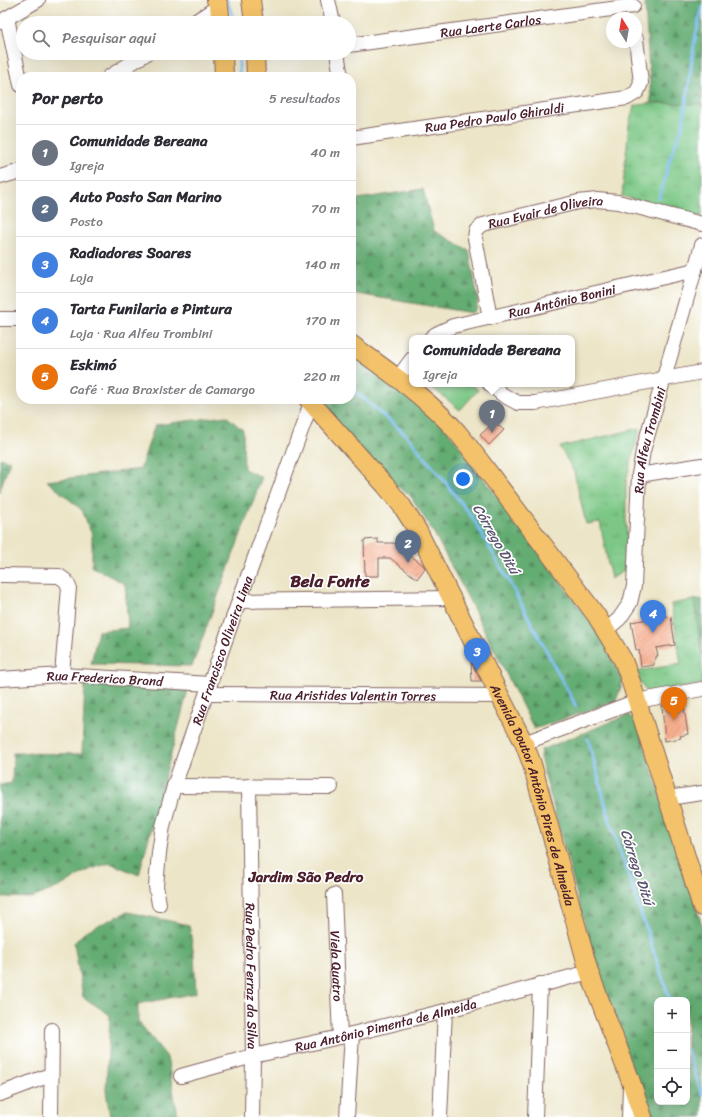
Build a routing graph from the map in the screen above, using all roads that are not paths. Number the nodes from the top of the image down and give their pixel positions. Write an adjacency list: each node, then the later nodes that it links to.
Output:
1 (38, 0): 9 (street)
2 (251, 0): 7 (main road)
3 (328, 0): 8 (street)
4 (633, 8): 10 (street, Rua Laerte Carlos)
5 (218, 10): 6 (street)
6 (206, 16)
7 (253, 16)
8 (331, 16)
9 (4, 20): 16 (street)
10 (356, 44)
11 (637, 48): 21 (street, Rua Pedro Paulo Ghiraldi)
12 (137, 60): 17 (street)
13 (223, 60): 18 (main road)
14 (255, 60): 19 (main road)
15 (338, 60): 20 (street)
16 (18, 72)
17 (120, 72)
18 (224, 72)
19 (256, 72)
20 (340, 72)
21 (356, 137)
22 (16, 172): 23 (street)
23 (0, 177)
24 (702, 224): 27 (street, Rua Evair de Oliveira)
25 (702, 245): 26 (street, Rua Alfeu Trombini)
26 (695, 270): 27 (street, Rua Antônio Bonini); 35 (street, Rua Alfeu Trombini)
27 (490, 318): 30 (street, Rua Antônio Bonini)
28 (0, 319): 29 (street)
29 (16, 319)
30 (439, 335)
31 (356, 348): 34 (main road)
32 (409, 363): 34 (street)
33 (702, 372): 35 (street)
34 (398, 378): 44 (main road)
35 (664, 379): 36 (street); 40 (street, Rua Alfeu Trombini)
36 (494, 387)
37 (309, 404): 43 (street, Rua Francisco Oliveira Lima)
38 (313, 404): 42 (main road, Avenida Doutor Antônio Pires de Almeida)
39 (702, 464): 40 (street)
40 (639, 475): 44 (street, Rua Alfeu Trombini)
41 (0, 575): 45 (street)
42 (451, 598): 43 (street); 49 (main road, Avenida Doutor Antônio Pires de Almeida)
43 (239, 601): 47 (street, Rua Francisco Oliveira Lima)
44 (606, 630): 50 (main road)
45 (62, 675): 46 (street, Rua Frederico Brand); 47 (street, Rua Frederico Brand)
46 (0, 678)
47 (209, 689): 49 (street, Rua Aristides Valentin Torres); 52 (street, Rua Francisco Oliveira Lima)
48 (702, 689): 50 (street)
49 (500, 696): 51 (main road, Avenida Doutor Antônio Pires de Almeida)
50 (637, 702): 51 (street); 56 (main road)
51 (524, 743): 60 (main road, Avenida Doutor Antônio Pires de Almeida)
52 (174, 786): 53 (street); 59 (street, Rua Francisco Oliveira Lima)
53 (249, 786): 54 (street); 65 (street, Rua Pedro Ferraz da Silva)
54 (331, 787)
55 (702, 793): 56 (street)
56 (668, 798): 58 (main road)
57 (334, 895): 64 (street, Viela Quatro)
58 (700, 898)
59 (159, 904)
60 (589, 972): 61 (street, Rua Antônio Pimenta de Almeida); 68 (main road, Avenida Doutor Antônio Pires de Almeida)
61 (540, 984): 62 (street, Rua Antônio Pimenta de Almeida); 74 (street)
62 (445, 1011): 64 (street, Rua Antônio Pimenta de Almeida); 73 (street)
63 (52, 1030): 66 (street)
64 (346, 1035): 65 (street, Rua Antônio Pimenta de Almeida); 72 (street, Viela Quatro)
65 (253, 1056): 67 (street, Rua Antônio Pimenta de Almeida); 71 (street, Rua Pedro Ferraz da Silva)
66 (50, 1075): 69 (street); 70 (street)
67 (181, 1076)
68 (630, 1079): 75 (street); 76 (main road, Avenida Doutor Antônio Pires de Almeida)
69 (0, 1094)
70 (51, 1117)
71 (252, 1117)
72 (347, 1117)
73 (440, 1117)
74 (535, 1117)
75 (629, 1117)
76 (643, 1117)

